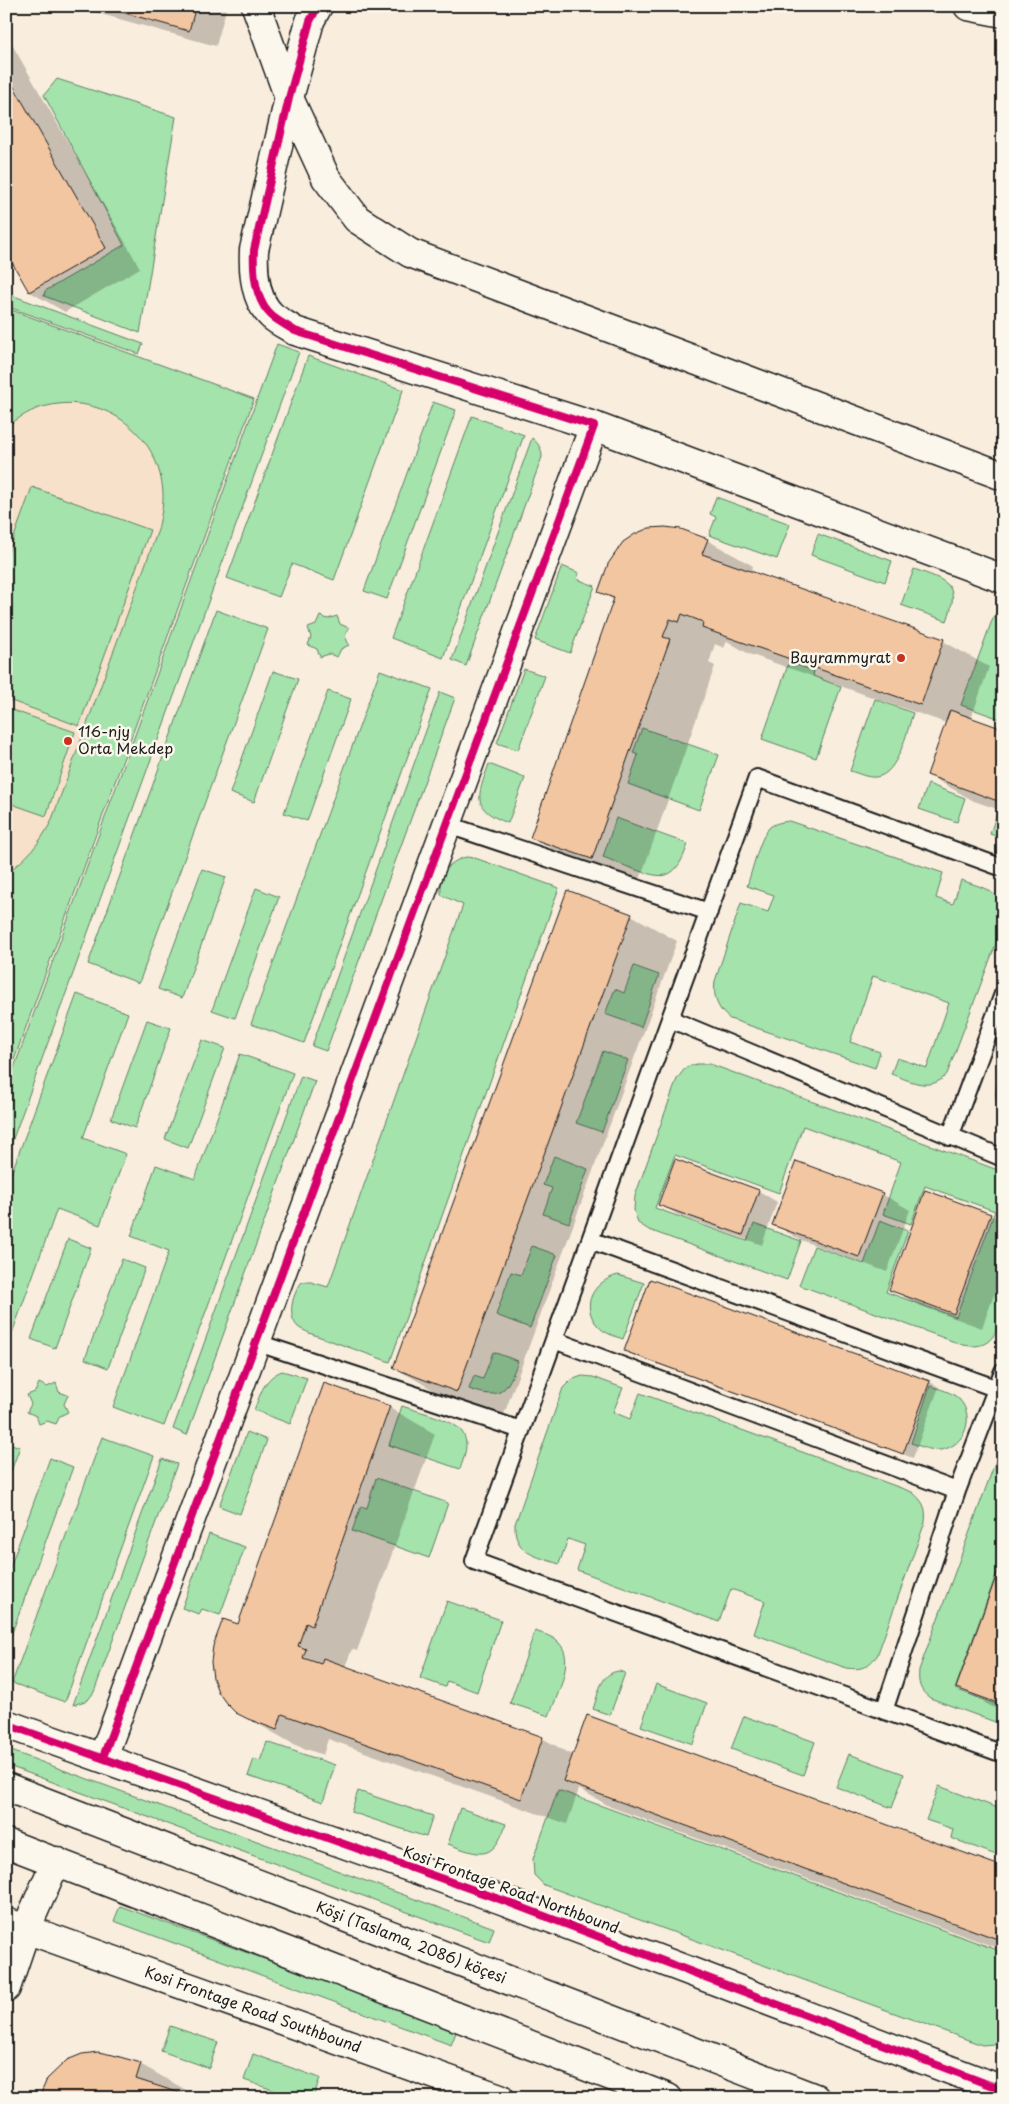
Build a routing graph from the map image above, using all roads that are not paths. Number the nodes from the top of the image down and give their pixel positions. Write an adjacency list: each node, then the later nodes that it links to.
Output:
1 (256, 6): 5 (street)
2 (318, 6): 5 (street)
3 (968, 6): 4 (street)
4 (1003, 13)
5 (289, 98): 6 (street); 7 (street)
6 (594, 426): 8 (street); 9 (street)
7 (1003, 476)
8 (1003, 579)
9 (448, 825): 11 (lane); 19 (street)
10 (1003, 868): 11 (lane)
11 (709, 912): 13 (lane)
12 (1003, 994): 14 (lane)
13 (670, 1019): 15 (lane); 17 (lane)
14 (996, 1034): 15 (lane)
15 (950, 1136): 16 (lane)
16 (1003, 1158)
17 (590, 1240): 18 (lane); 21 (lane)
18 (554, 1340): 22 (lane); 23 (lane)
19 (255, 1342): 22 (lane); 27 (street)
20 (1003, 1371): 21 (lane)
21 (999, 1390): 23 (lane)
22 (521, 1430): 24 (lane)
23 (957, 1490): 24 (lane)
24 (884, 1711): 26 (lane)
25 (6, 1724): 27 (street, Kosi Frontage Road Northbound)
26 (1003, 1754)
27 (102, 1757): 33 (street, Kosi Frontage Road Northbound)
28 (6, 1786): 36 (street, Köşi (Taslama, 2086) köçesi)
29 (6, 1843): 30 (street)
30 (56, 1861): 31 (street); 35 (street)
31 (16, 1926): 32 (street); 34 (street, Kosi Frontage Road Southbound)
32 (6, 1988)
33 (1003, 2090)
34 (500, 2098)
35 (668, 2098)
36 (815, 2098)

